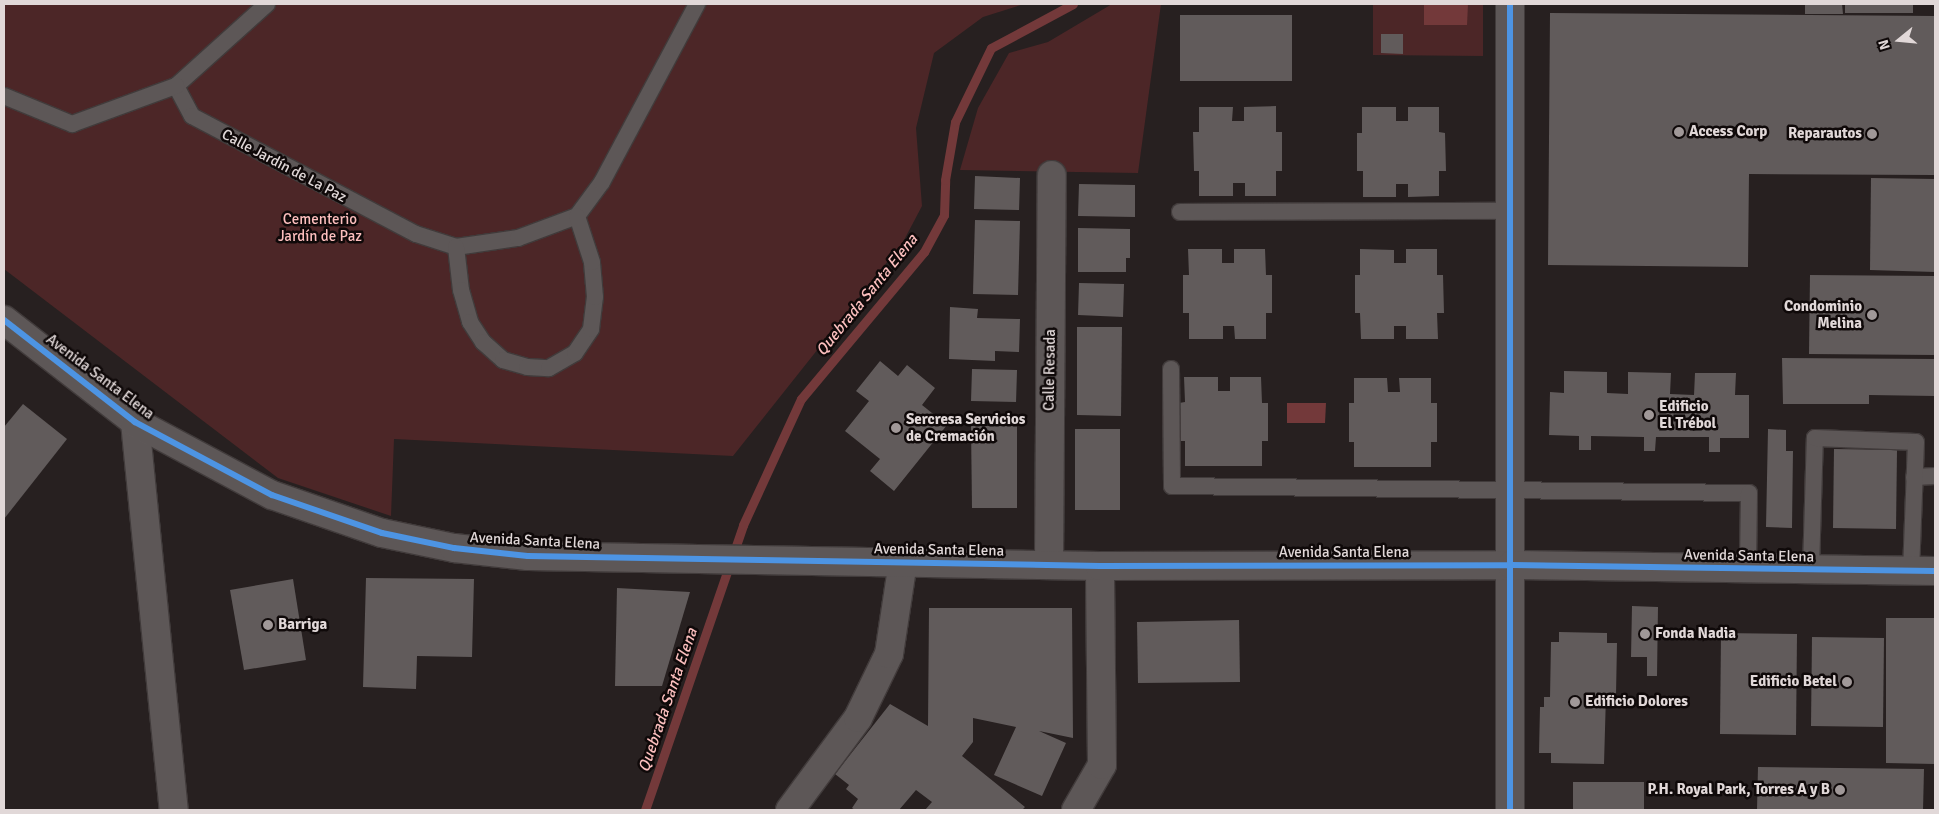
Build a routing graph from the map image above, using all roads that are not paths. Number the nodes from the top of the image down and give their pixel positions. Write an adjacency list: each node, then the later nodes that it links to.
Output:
1 (267, 4): 4 (lane)
2 (697, 4): 9 (lane)
3 (1510, 4): 7 (street)
4 (176, 86): 5 (lane); 10 (lane, Calle Jardín de La Paz)
5 (4, 96)
6 (1052, 175): 18 (street, Calle Resada)
7 (1509, 211): 8 (lane); 16 (street)
8 (1180, 212)
9 (577, 216): 10 (lane, Calle Jardín de La Paz); 10 (lane)
10 (456, 247)
11 (4, 320): 13 (street, Avenida Santa Elena)
12 (1171, 370): 16 (lane)
13 (135, 422): 17 (street, Avenida Santa Elena); 24 (street)
14 (1935, 476): 15 (lane)
15 (1914, 477): 22 (lane); 23 (lane)
16 (1512, 489): 19 (street); 21 (lane)
17 (902, 561): 18 (street, Avenida Santa Elena); 25 (street)
18 (1049, 565): 20 (street, Avenida Santa Elena)
19 (1512, 565): 20 (street, Avenida Santa Elena); 21 (street, Avenida Santa Elena); 27 (street)
20 (1100, 566): 26 (street)
21 (1748, 568): 22 (street, Avenida Santa Elena)
22 (1811, 569): 23 (street, Avenida Santa Elena)
23 (1923, 571)
24 (174, 810)
25 (790, 810)
26 (1076, 810)
27 (1510, 810)

